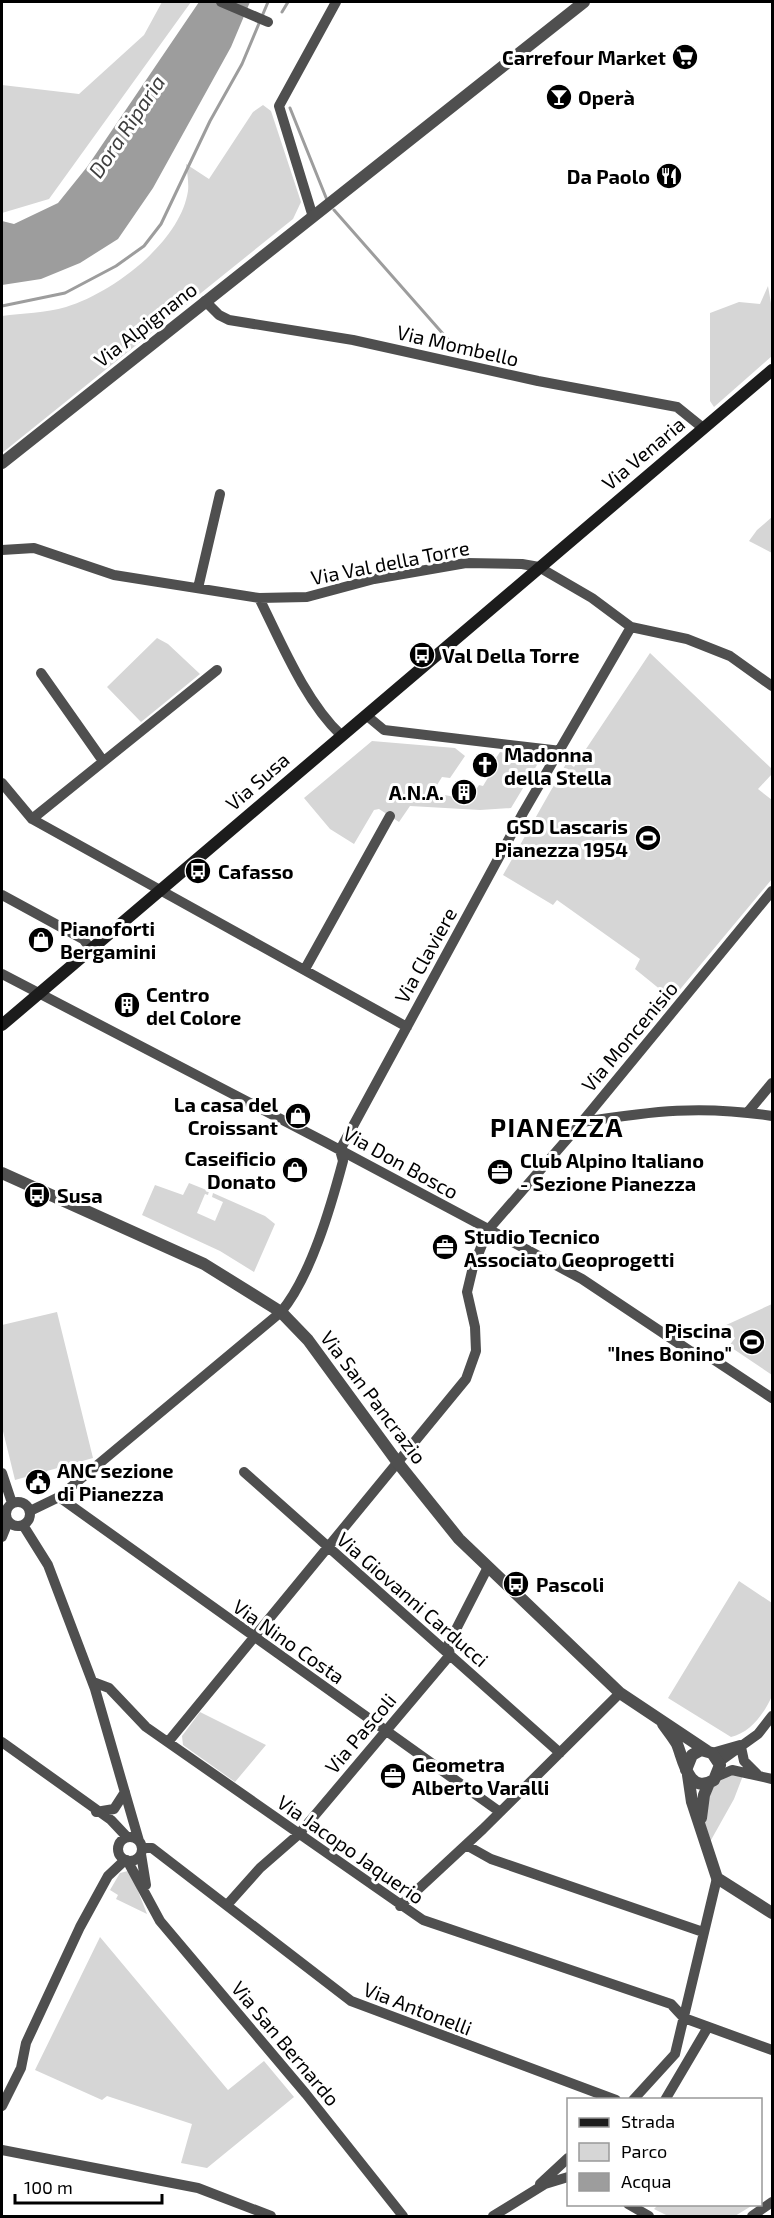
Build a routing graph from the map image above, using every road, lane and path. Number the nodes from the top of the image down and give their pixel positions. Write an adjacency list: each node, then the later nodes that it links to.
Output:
1 (221, 2): 4 (street)
2 (336, 2): 5 (street)
3 (584, 2): 5 (street, Via Alpignano)
4 (268, 22)
5 (313, 217): 6 (street, Via Alpignano)
6 (206, 301): 8 (street, Via Mombello); 9 (street, Via Alpignano)
7 (772, 370): 8 (main road, Via Venaria)
8 (703, 428): 12 (main road, Via Venaria)
9 (2, 464)
10 (220, 494): 13 (street)
11 (2, 550): 13 (street, Via Val della Torre)
12 (539, 567): 14 (street, Via Val della Torre); 15 (street, Via Val della Torre); 19 (main road, Via Susa)
13 (198, 588): 14 (street, Via Val della Torre)
14 (259, 598): 20 (street)
15 (631, 627): 18 (street, Via Val della Torre); 21 (street, Via Claviere)
16 (217, 670): 22 (street)
17 (41, 673): 22 (street)
18 (772, 686)
19 (366, 715): 20 (main road, Via Susa); 21 (street)
20 (341, 735): 26 (main road, Via Susa)
21 (561, 751): 34 (street, Via Claviere)
22 (104, 761): 25 (street)
23 (2, 783): 25 (street)
24 (390, 816): 30 (street)
25 (32, 819): 26 (street)
26 (160, 889): 29 (main road, Via Susa); 30 (street)
27 (772, 891): 38 (street, Via Moncenisio)
28 (2, 895): 29 (street)
29 (91, 949): 32 (main road, Via Susa)
30 (305, 969): 34 (street)
31 (2, 974): 32 (street, Via Don Bosco)
32 (38, 994): 33 (main road, Via Susa); 39 (street, Via Don Bosco)
33 (2, 1025)
34 (406, 1027): 39 (street, Via Claviere)
35 (772, 1083): 36 (street)
36 (748, 1112): 37 (street); 38 (street)
37 (772, 1116)
38 (582, 1122): 41 (street, Via Moncenisio)
39 (340, 1150): 41 (street, Via Don Bosco); 42 (street, Via Claviere)
40 (2, 1173): 42 (street, Via San Pancrazio)
41 (488, 1230): 43 (street, Via Don Bosco); 44 (street, Via Moncenisio)
42 (281, 1312): 44 (street, Via San Pancrazio); 47 (street, Via Claviere)
43 (772, 1398)
44 (398, 1463): 53 (street, Via Moncenisio); 54 (street, Via San Pancrazio)
45 (244, 1472): 53 (street, Via Giovanni Carducci)
46 (2, 1473): 48 (street)
47 (59, 1497): 49 (street, Via Claviere); 55 (street, Via Nino Costa)
48 (12, 1503): 49 (street); 50 (street)
49 (30, 1511): 51 (street)
50 (8, 1522): 51 (street); 52 (street)
51 (23, 1526): 57 (street)
52 (2, 1537)
53 (327, 1547): 55 (street, Via Moncenisio); 56 (street, Via Giovanni Carducci)
54 (488, 1567): 56 (street, Via Pascoli); 58 (street, Via San Pancrazio)
55 (254, 1638): 61 (street, Via Nino Costa); 63 (street, Via Moncenisio)
56 (450, 1655): 61 (street, Via Pascoli); 65 (street, Via Giovanni Carducci)
57 (93, 1682): 63 (street, Via Jacopo Jaquerio); 70 (street)
58 (620, 1693): 60 (street, Via San Pancrazio); 65 (street)
59 (772, 1716): 64 (street)
60 (660, 1721): 66 (street, Via San Pancrazio); 67 (street, Via San Pancrazio)
61 (385, 1730): 72 (street, Via Nino Costa); 74 (street, Via Pascoli)
62 (2, 1742): 71 (street)
63 (168, 1742): 74 (street, Via Jacopo Jaquerio)
64 (744, 1745): 66 (street); 68 (street)
65 (560, 1754): 72 (street)
66 (714, 1765): 67 (street); 67 (street); 68 (street); 73 (street)
67 (687, 1772): 73 (street, Via San Pancrazio)
68 (760, 1776): 69 (street)
69 (772, 1779)
70 (127, 1797): 71 (street); 75 (street)
71 (96, 1812): 75 (street)
72 (500, 1812): 76 (street)
73 (700, 1826): 79 (street, Via San Pancrazio)
74 (299, 1834): 81 (street, Via Pascoli); 82 (street, Via Jacopo Jaquerio)
75 (131, 1844): 77 (street); 77 (street, Via San Bernardo); 78 (street); 80 (street, Via San Bernardo); 81 (street, Via Antonelli)
76 (466, 1845): 82 (street); 84 (street)
77 (126, 1860): 78 (street); 80 (street, Via San Bernardo)
78 (108, 1876): 91 (street)
79 (717, 1878): 83 (street); 84 (street)
80 (146, 1892): 99 (street, Via San Bernardo)
81 (227, 1905): 88 (street, Via Antonelli)
82 (400, 1906): 85 (street, Via Jacopo Jaquerio)
83 (772, 1913)
84 (703, 1932): 85 (street)
85 (684, 2018): 86 (street, Via Jacopo Jaquerio); 89 (street)
86 (708, 2027): 87 (street, Via Jacopo Jaquerio); 90 (street)
87 (772, 2050)
88 (611, 2098)
89 (635, 2098)
90 (666, 2098)
91 (2, 2106)
92 (2, 2150): 98 (street)
93 (567, 2159): 95 (street)
94 (567, 2177): 95 (street)
95 (525, 2196): 100 (street)
96 (772, 2202): 102 (street)
97 (630, 2206): 101 (street)
98 (271, 2217)
99 (403, 2217)
100 (493, 2217)
101 (649, 2217)
102 (752, 2217)

